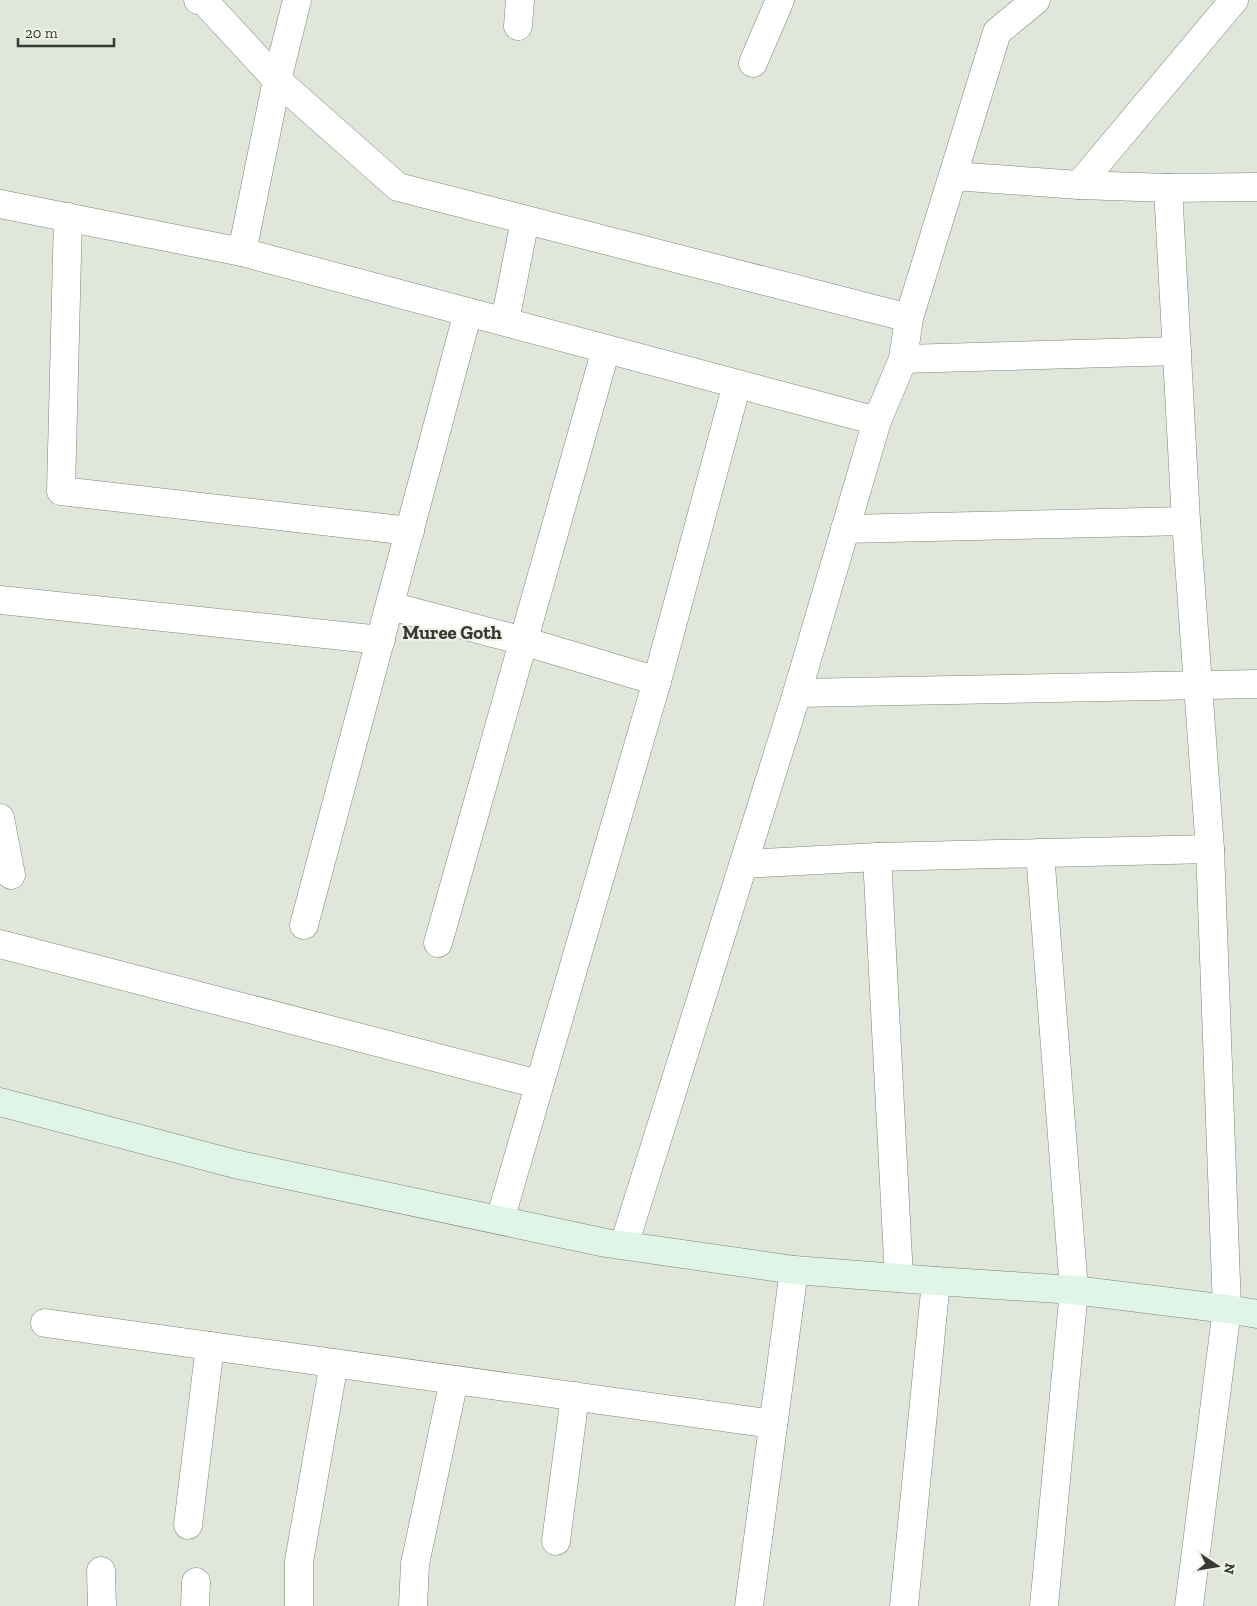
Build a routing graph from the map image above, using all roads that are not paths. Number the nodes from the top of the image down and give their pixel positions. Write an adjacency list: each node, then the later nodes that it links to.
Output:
1 (198, 0): 7 (street)
2 (298, 0): 7 (street)
3 (780, 0): 6 (street)
4 (1036, 0): 8 (street)
5 (1234, 0): 9 (street)
6 (753, 63)
7 (277, 80): 14 (street); 15 (street)
8 (953, 176): 9 (street); 17 (street)
9 (1079, 185): 11 (street)
10 (1257, 187): 11 (street)
11 (1168, 188): 20 (street)
12 (0, 204): 13 (street)
13 (68, 218): 15 (street); 26 (street)
14 (525, 220): 17 (street); 18 (street)
15 (242, 252): 16 (street)
16 (468, 312): 18 (street); 26 (street)
17 (909, 318): 21 (street)
18 (504, 321): 19 (street)
19 (606, 349): 22 (street); 30 (street)
20 (1177, 351): 21 (street); 24 (street)
21 (903, 359): 23 (street)
22 (737, 384): 23 (street); 31 (street)
23 (877, 421): 25 (street)
24 (1186, 521): 25 (street); 33 (street)
25 (845, 529): 34 (street)
26 (410, 531): 28 (street)
27 (0, 600): 29 (street)
28 (390, 606): 29 (street); 30 (street)
29 (381, 640): 41 (street)
30 (523, 640): 31 (street); 42 (street)
31 (657, 681): 44 (street)
32 (1257, 684): 33 (street)
33 (1198, 685): 34 (street); 36 (street)
34 (797, 693): 39 (street)
35 (0, 818): 40 (street)
36 (1210, 849): 37 (street); 52 (street)
37 (1040, 853): 38 (street); 51 (street)
38 (878, 857): 39 (street); 49 (street)
39 (744, 864): 47 (street)
40 (11, 875)
41 (304, 925)
42 (438, 943)
43 (0, 944): 44 (street)
44 (538, 1084): 46 (street)
45 (0, 1102): 46 (street)
46 (500, 1220): 47 (street)
47 (624, 1245): 48 (street)
48 (794, 1270): 49 (street); 59 (street)
49 (899, 1278): 50 (street)
50 (936, 1281): 51 (street); 67 (street)
51 (1074, 1290): 52 (street); 68 (street)
52 (1227, 1309): 53 (street); 69 (street)
53 (1257, 1314)
54 (45, 1323): 55 (street)
55 (210, 1346): 56 (street); 60 (street)
56 (334, 1363): 57 (street); 64 (street)
57 (454, 1380): 58 (street); 65 (street)
58 (575, 1396): 59 (street); 61 (street)
59 (773, 1424): 66 (street)
60 (188, 1525)
61 (556, 1541)
62 (101, 1571): 63 (street)
63 (102, 1606)
64 (299, 1606)
65 (413, 1606)
66 (750, 1606)
67 (904, 1606)
68 (1044, 1606)
69 (1189, 1606)

